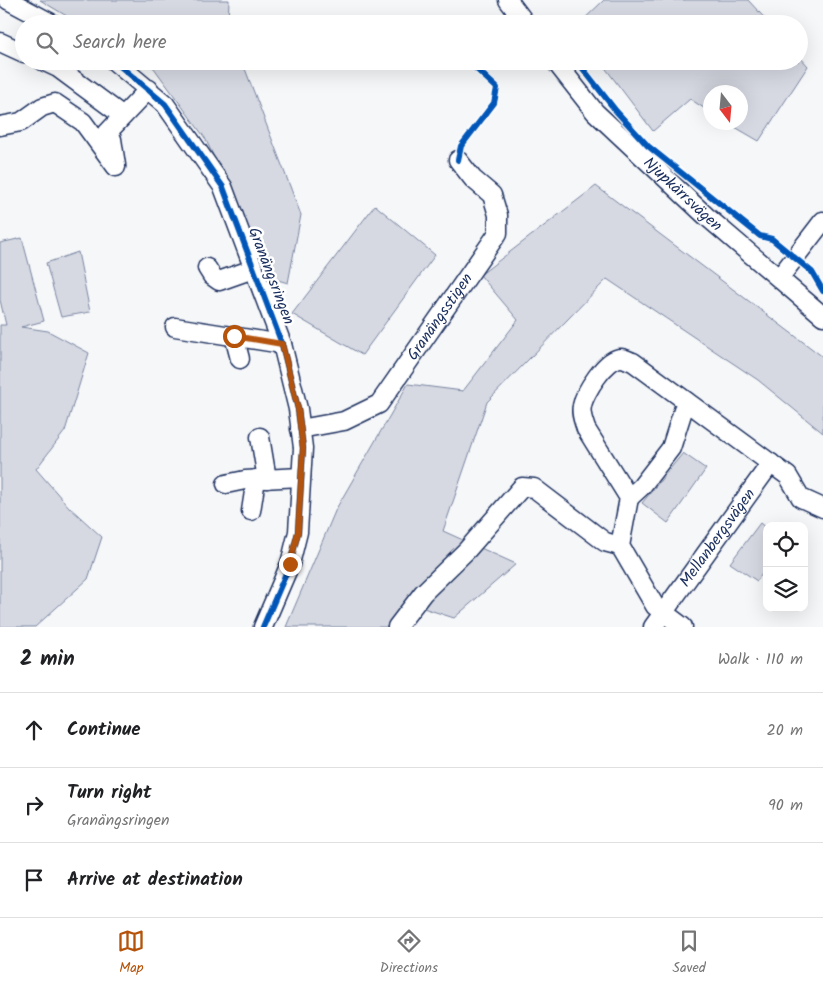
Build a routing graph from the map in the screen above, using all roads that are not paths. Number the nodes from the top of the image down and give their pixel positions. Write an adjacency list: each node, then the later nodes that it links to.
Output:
1 (6, 0): 3 (street); 4 (street)
2 (508, 0): 5 (street)
3 (0, 10)
4 (35, 15)
5 (519, 15)
6 (0, 42): 7 (street)
7 (15, 49)
8 (61, 70): 12 (street)
9 (125, 70): 11 (street, Granängsringen)
10 (562, 70): 18 (street, Njupkärrsvägen)
11 (149, 89): 12 (street); 17 (street, Granängsringen)
12 (123, 116): 13 (street)
13 (0, 126)
14 (458, 160): 25 (street, Granängsstigen)
15 (823, 221): 18 (street)
16 (208, 268): 17 (street)
17 (253, 269): 22 (street, Granängsringen)
18 (780, 277): 19 (street, Njupkärrsvägen)
19 (823, 316)
20 (175, 327): 21 (street)
21 (234, 336): 22 (street); 23 (street)
22 (282, 344): 25 (street, Granängsringen)
23 (240, 359)
24 (686, 401): 27 (street); 31 (street); 31 (street)
25 (300, 429): 28 (street, Granängsringen)
26 (260, 437): 29 (street)
27 (771, 463): 32 (street); 35 (street, Mellanbergsvägen)
28 (301, 477): 29 (street); 36 (street, Granängsringen)
29 (262, 479): 30 (street); 33 (street)
30 (226, 484)
31 (628, 498): 34 (street)
32 (823, 508)
33 (251, 512)
34 (620, 546): 35 (street); 37 (street)
35 (664, 613): 38 (street, Mellanbergsvägen); 39 (street)
36 (263, 627)
37 (397, 627)
38 (653, 627)
39 (683, 627)

